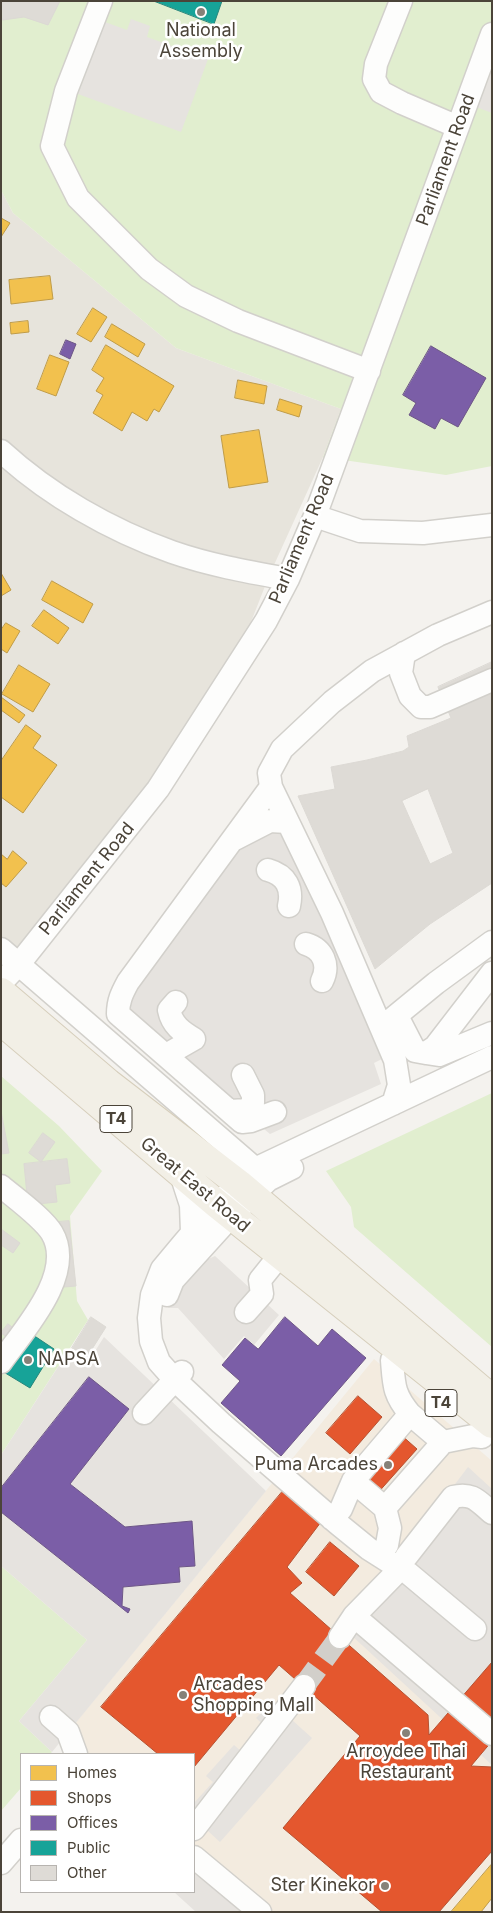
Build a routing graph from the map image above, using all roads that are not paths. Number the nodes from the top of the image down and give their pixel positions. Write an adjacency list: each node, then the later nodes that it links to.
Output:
1 (102, 1): 5 (street)
2 (401, 1): 4 (street)
3 (491, 39): 4 (street, Parliament Road)
4 (458, 127): 5 (street, Parliament Road)
5 (369, 371): 7 (street, Parliament Road)
6 (1, 451): 9 (street)
7 (315, 516): 8 (street); 9 (street, Parliament Road)
8 (492, 525)
9 (288, 579): 22 (street, Parliament Road)
10 (492, 612): 11 (street)
11 (402, 663): 12 (street); 13 (street)
12 (492, 680)
13 (271, 787): 14 (street); 15 (street)
14 (288, 822): 15 (street); 18 (street)
15 (232, 840): 32 (street)
16 (268, 870): 17 (street)
17 (289, 906)
18 (322, 940): 24 (street); 29 (street)
19 (492, 942): 21 (street)
20 (1, 949): 22 (street)
21 (465, 962): 23 (street); 29 (street)
22 (19, 964): 25 (street, Parliament Road); 38 (street)
23 (492, 973): 31 (street)
24 (322, 981)
25 (1, 983)
26 (1, 992): 38 (main road, Great East Road / T4)
27 (176, 1002): 32 (street)
28 (1, 1021): 37 (main road, Great East Road / T4)
29 (390, 1022): 31 (street); 36 (street)
30 (492, 1033): 31 (street)
31 (426, 1053)
32 (166, 1055): 35 (street)
33 (492, 1057): 36 (street)
34 (492, 1074): 38 (street)
35 (248, 1085)
36 (393, 1104): 38 (street)
37 (181, 1174): 40 (main road, Great East Road / T4); 41 (street)
38 (253, 1182): 40 (street); 42 (main road, Great East Road / T4)
39 (1, 1186): 47 (street)
40 (224, 1210): 41 (street); 43 (main road, Great East Road / T4); 48 (street)
41 (192, 1232): 48 (street)
42 (296, 1234): 49 (main road, Great East Road / T4); 50 (main road, Great East Road / T4)
43 (280, 1255): 44 (main road, Great East Road / T4); 45 (street)
44 (322, 1289): 46 (main road, Great East Road / T4); 53 (main road, Great East Road / T4)
45 (246, 1312)
46 (392, 1360): 52 (street); 53 (main road, Great East Road / T4)
47 (1, 1362)
48 (178, 1376): 51 (street); 58 (street)
49 (492, 1378)
50 (492, 1399)
51 (144, 1413)
52 (410, 1414): 54 (street); 55 (street)
53 (488, 1435): 54 (street)
54 (443, 1442): 56 (street)
55 (353, 1481): 56 (street); 58 (street)
56 (385, 1508): 59 (street)
57 (492, 1513): 59 (street)
58 (336, 1514): 59 (street)
59 (397, 1562): 60 (street); 61 (street)
60 (354, 1616): 62 (street); 65 (street)
61 (476, 1629)
62 (340, 1637)
63 (304, 1686): 67 (street)
64 (51, 1717): 66 (street)
65 (492, 1734)
66 (76, 1753)
67 (195, 1828)
68 (20, 1841): 70 (street)
69 (195, 1858): 71 (street)
70 (1, 1863)
71 (260, 1912)

